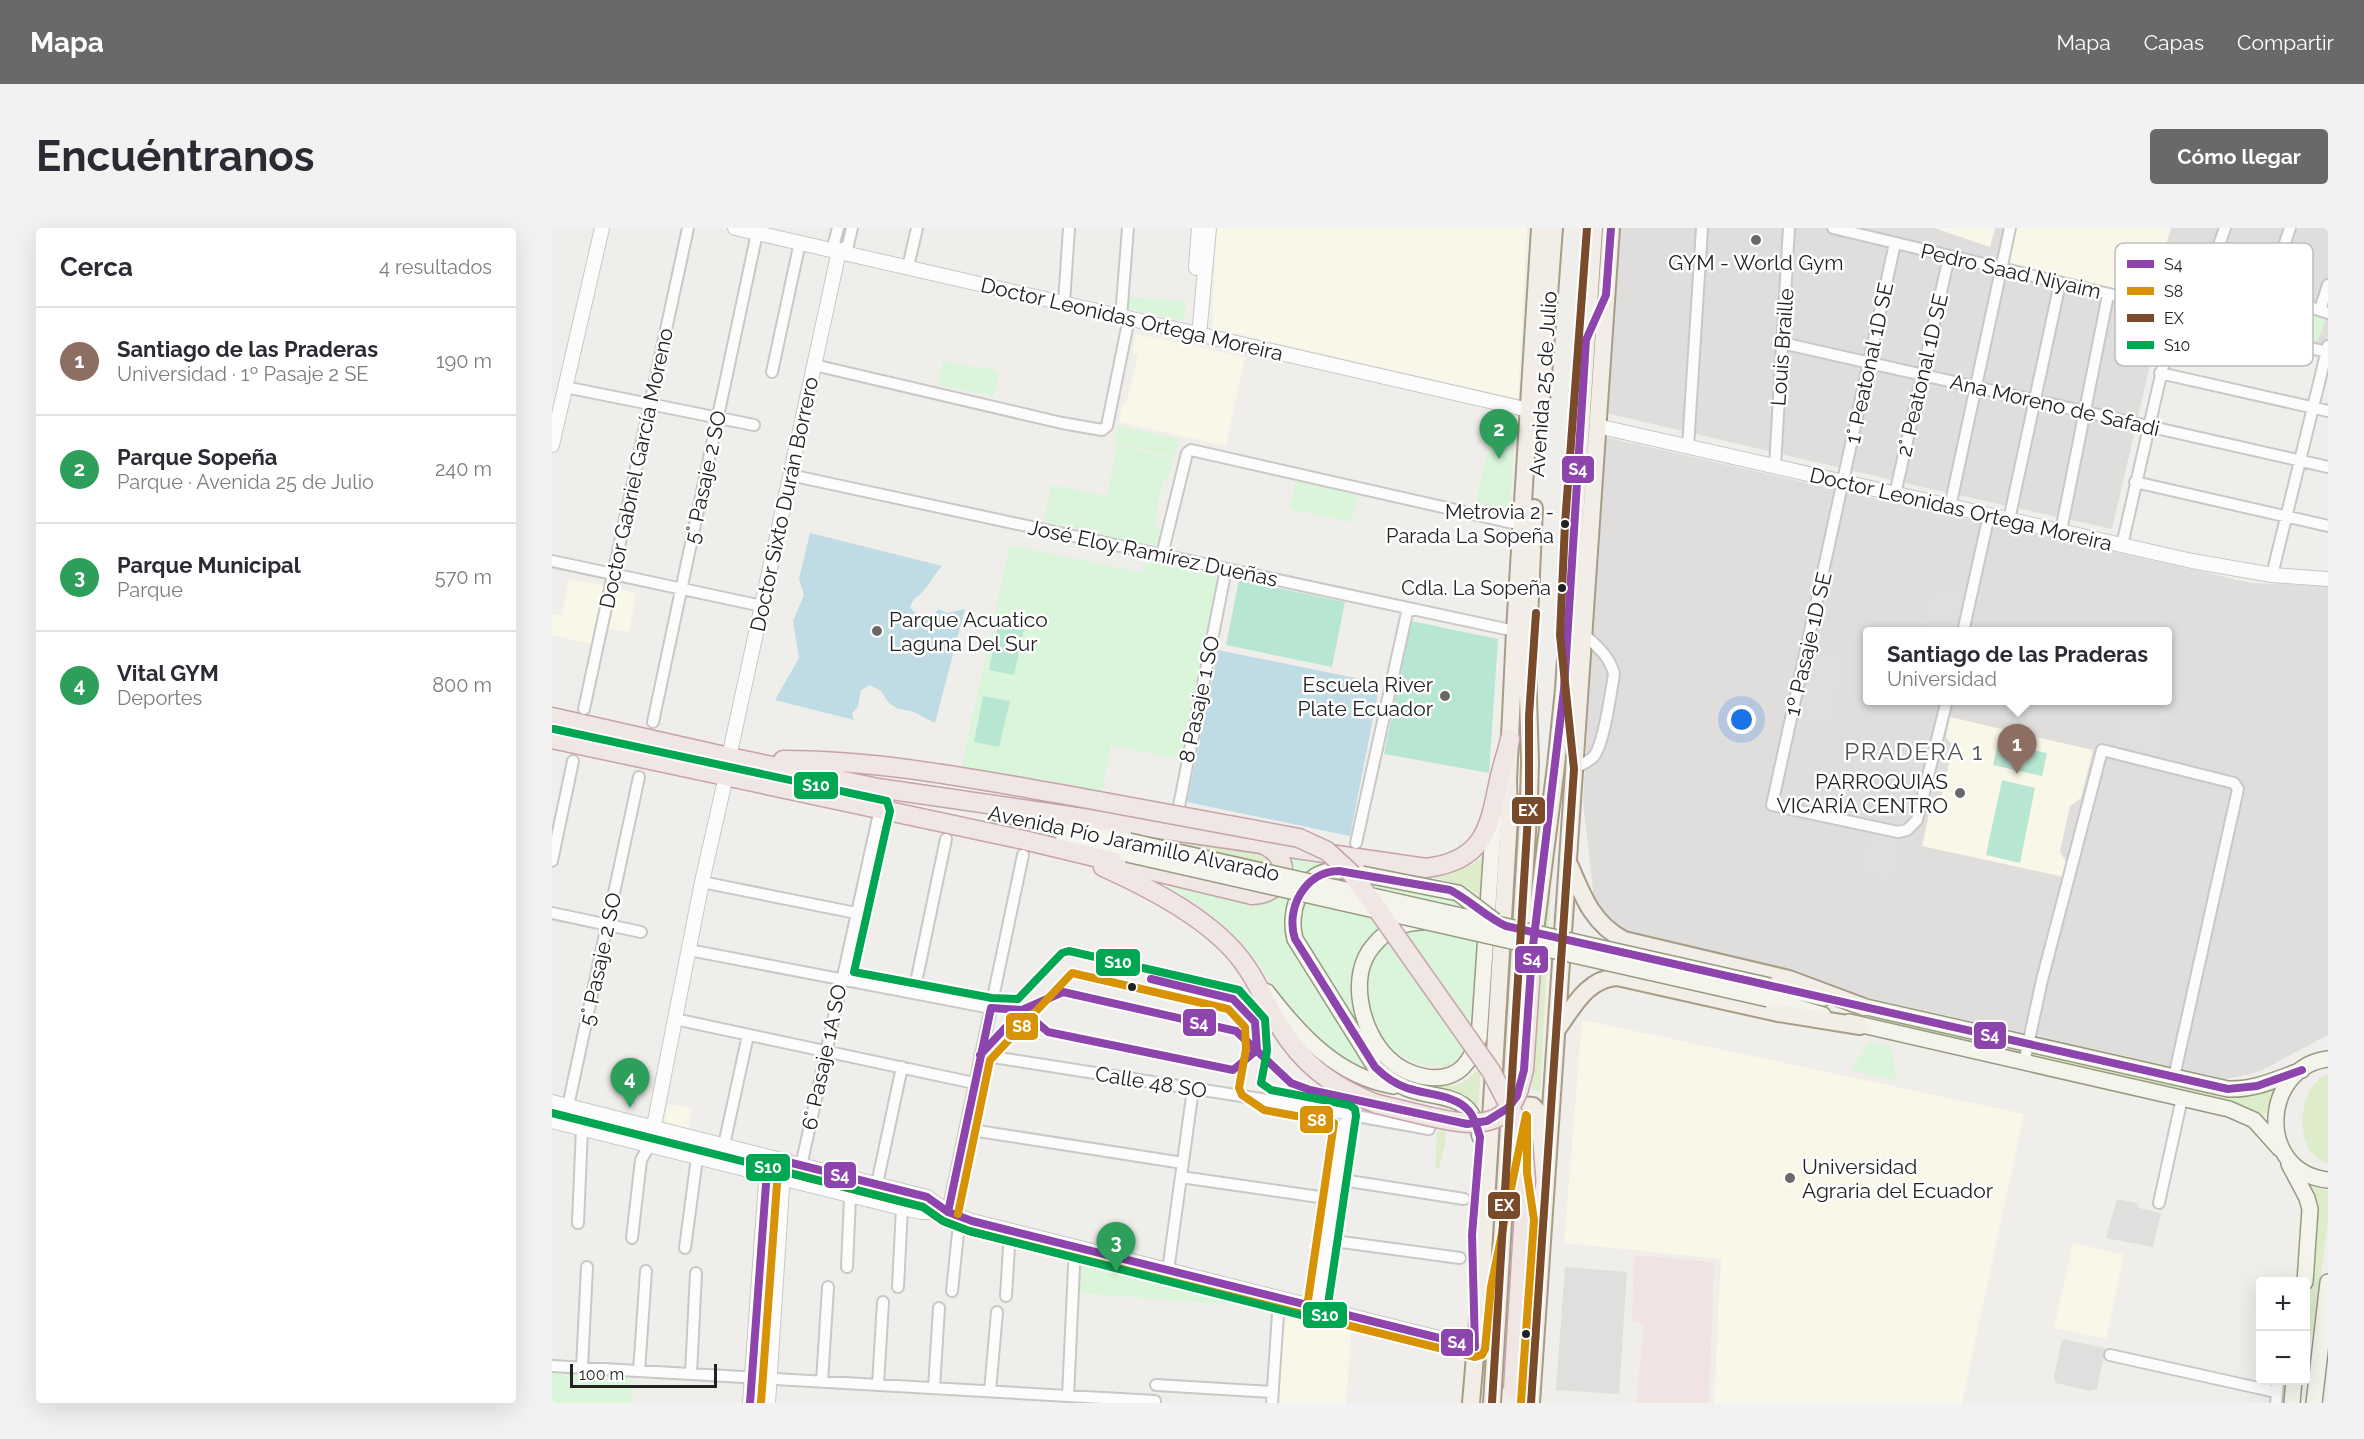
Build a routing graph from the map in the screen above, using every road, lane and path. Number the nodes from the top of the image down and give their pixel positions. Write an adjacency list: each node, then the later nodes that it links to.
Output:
1 (602, 228): 49 (street)
2 (688, 228): 52 (street, Doctor Gabriel García Moreno)
3 (735, 228): 21 (street, Doctor Leonidas Ortega Moreira)
4 (838, 228): 26 (street)
5 (852, 228): 26 (street)
6 (916, 228): 28 (street)
7 (1069, 228): 35 (street)
8 (1128, 228): 37 (street)
9 (1199, 228): 38 (street)
10 (1209, 228): 38 (street)
11 (1540, 228): 54 (main road, Avenida 25 de Julio)
12 (1554, 228): 90 (main road, Avenida 25 de Julio)
13 (1594, 228): 39 (main road, Avenida 25 de Julio)
14 (1611, 228): 32 (main road)
15 (1702, 228): 62 (street)
16 (1790, 228): 40 (street, Louis Braille)
17 (1833, 228): 23 (street, Pedro Saad Niyaim)
18 (2010, 228): 29 (street)
19 (2225, 228): 24 (street)
20 (2290, 228): 25 (street)
21 (757, 233): 22 (street, Doctor Leonidas Ortega Moreira); 57 (street, 5° Pasaje 2 SO)
22 (800, 242): 26 (street, Doctor Leonidas Ortega Moreira); 46 (street)
23 (1895, 243): 27 (street, Pedro Saad Niyaim); 43 (street, 1° Peatonal 1D SE)
24 (2220, 243)
25 (2285, 243)
26 (839, 251): 28 (street, Doctor Leonidas Ortega Moreira); 44 (street, Doctor Sixto Durán Borrero)
27 (1949, 257): 29 (street, Pedro Saad Niyaim); 48 (street, 2° Peatonal 1D SE)
28 (908, 267): 35 (street, Doctor Leonidas Ortega Moreira)
29 (2000, 269): 30 (street, Pedro Saad Niyaim); 50 (street)
30 (2060, 284): 33 (street, Pedro Saad Niyaim); 51 (street)
31 (2328, 285): 36 (street)
32 (1606, 295): 39 (main road); 59 (main road)
33 (2108, 295): 34 (street, Pedro Saad Niyaim); 56 (street)
34 (2115, 296)
35 (1064, 303): 37 (street, Doctor Leonidas Ortega Moreira)
36 (2324, 311)
37 (1125, 317): 38 (street, Doctor Leonidas Ortega Moreira); 44 (street)
38 (1195, 334): 54 (street, Doctor Leonidas Ortega Moreira)
39 (1586, 340): 91 (main road, Avenida 25 de Julio)
40 (1782, 343): 43 (street, Ana Moreno de Safadi); 64 (street, Louis Braille)
41 (2313, 347): 42 (street, Pedro Saad Niyaim)
42 (2328, 350): 53 (street)
43 (1869, 363): 48 (street, Ana Moreno de Safadi); 67 (street, 1° Peatonal 1D SE)
44 (814, 365): 66 (street, Doctor Sixto Durán Borrero)
45 (2162, 366): 47 (street)
46 (772, 372)
47 (2160, 373): 53 (street); 60 (street)
48 (1922, 375): 50 (street, Ana Moreno de Safadi); 69 (street, 2° Peatonal 1D SE)
49 (565, 387): 52 (street); 61 (street)
50 (1975, 387): 51 (street, Ana Moreno de Safadi); 70 (street)
51 (2035, 400): 56 (street, Ana Moreno de Safadi); 73 (street)
52 (650, 404): 57 (street); 81 (street, Doctor Gabriel García Moreno)
53 (2313, 407): 55 (street); 63 (street)
54 (1529, 410): 74 (main road, Avenida 25 de Julio)
55 (2328, 411)
56 (2085, 412): 60 (street, Ana Moreno de Safadi); 76 (street)
57 (717, 418): 58 (street); 84 (street, 5° Pasaje 2 SO)
58 (754, 425)
59 (1597, 426): 62 (street, Doctor Leonidas Ortega Moreira); 89 (main road)
60 (2148, 426): 63 (street, Ana Moreno de Safadi); 68 (street)
61 (552, 445)
62 (1688, 447): 64 (street, Doctor Leonidas Ortega Moreira)
63 (2300, 461): 65 (street, Ana Moreno de Safadi); 72 (street)
64 (1775, 466): 67 (street, Doctor Leonidas Ortega Moreira)
65 (2328, 467)
66 (790, 475): 78 (street, José Eloy Ramírez Dueñas); 85 (street, Doctor Sixto Durán Borrero)
67 (1843, 482): 69 (street, Doctor Leonidas Ortega Moreira); 92 (street, 1º Pasaje 1D SE)
68 (2135, 482): 72 (street); 77 (street)
69 (1895, 494): 70 (street, Doctor Leonidas Ortega Moreira)
70 (1950, 507): 71 (street, Doctor Leonidas Ortega Moreira)
71 (1989, 515): 73 (street, Doctor Leonidas Ortega Moreira); 87 (street)
72 (2286, 517): 75 (street); 82 (street)
73 (2009, 520): 76 (street, Doctor Leonidas Ortega Moreira)
74 (1522, 525): 78 (street); 88 (main road, Avenida 25 de Julio)
75 (2328, 526)
76 (2061, 531): 77 (street, Doctor Leonidas Ortega Moreira)
77 (2122, 545): 82 (street, Doctor Leonidas Ortega Moreira)
78 (1161, 555): 80 (street, José Eloy Ramírez Dueñas)
79 (552, 561): 81 (street)
80 (1226, 569): 86 (street, José Eloy Ramírez Dueñas); 107 (street, 8 Pasaje 1 SO)
81 (613, 574): 84 (street); 93 (street, Doctor Gabriel García Moreno)
82 (2272, 575): 83 (street, Doctor Leonidas Ortega Moreira)
83 (2328, 579)
84 (681, 589): 85 (street); 95 (street, 5° Pasaje 2 SO)
85 (762, 606): 98 (street, Doctor Sixto Durán Borrero)
86 (1408, 608): 88 (street, José Eloy Ramírez Dueñas); 110 (street)
87 (1964, 627)
88 (1515, 631): 97 (main road, Avenida 25 de Julio)
89 (1583, 633): 100 (main road); 100 (street)
90 (1527, 663): 97 (main road); 158 (main road, Avenida 25 de Julio)
91 (1564, 689): 100 (main road); 123 (main road, Avenida 25 de Julio)
92 (1946, 705)
93 (584, 709)
94 (552, 717): 98 (highway)
95 (653, 722)
96 (552, 739): 101 (highway)
97 (1510, 739): 104 (highway); 165 (main road, Avenida 25 de Julio)
98 (735, 759): 103 (highway); 221 (highway, bridge)
99 (573, 761): 113 (street)
100 (1574, 769): 114 (main road)
101 (726, 776): 105 (highway); 115 (street)
102 (639, 777): 119 (street, 5° Pasaje 2 SO)
103 (878, 788): 107 (highway); 112 (main road, Avenida Pío Jaramillo Alvarado)
104 (1495, 804): 109 (highway); 118 (main road, bridge)
105 (880, 809): 106 (highway); 116 (street, 6° Pasaje 1A SO)
106 (962, 827): 111 (highway); 112 (main road, Avenida Pío Jaramillo Alvarado)
107 (1174, 830): 109 (highway)
108 (946, 839): 126 (street)
109 (1258, 842): 111 (highway)
110 (1356, 843)
111 (1023, 848): 124 (highway); 129 (street)
112 (1128, 848): 118 (main road, Avenida Pío Jaramillo Alvarado, bridge); 120 (main road, Avenida Pío Jaramillo Alvarado, bridge)
113 (552, 861)
114 (1568, 861): 128 (main road); 132 (main road)
115 (702, 882): 116 (street); 122 (street)
116 (856, 913): 125 (street, 6° Pasaje 1A SO)
117 (552, 914): 119 (street)
118 (1432, 922): 127 (main road, Avenida Pío Jaramillo Alvarado, bridge)
119 (607, 925): 121 (street); 148 (street, 5° Pasaje 2 SO)
120 (1506, 926): 127 (main road, Avenida Pío Jaramillo Alvarado, bridge); 144 (main road, bridge)
121 (641, 932)
122 (688, 950): 125 (street); 130 (street)
123 (1532, 955): 124 (highway, bridge)
124 (1245, 964): 144 (main road)
125 (841, 980): 126 (street); 136 (street, 6° Pasaje 1A SO)
126 (914, 992): 129 (street)
127 (1769, 992): 128 (main road, Avenida Pío Jaramillo Alvarado); 131 (main road, Avenida Pío Jaramillo Alvarado)
128 (1864, 1007): 134 (main road, Avenida Pío Jaramillo Alvarado)
129 (991, 1008): 137 (street)
130 (675, 1019): 133 (street); 151 (street)
131 (1860, 1026): 132 (main road); 139 (main road, Avenida Pío Jaramillo Alvarado)
132 (1557, 1029): 179 (main road)
133 (748, 1035): 136 (street); 156 (street)
134 (2028, 1044): 139 (street); 142 (main road, Avenida Pío Jaramillo Alvarado); 142 (street)
135 (2328, 1049): 141 (main road)
136 (826, 1051): 140 (street); 164 (street, 6° Pasaje 1A SO)
137 (980, 1055): 143 (street); 145 (street, Calle 48 SO)
138 (2328, 1059): 141 (main road)
139 (2024, 1063): 146 (main road, Avenida Pío Jaramillo Alvarado)
140 (902, 1067): 143 (street); 171 (street)
141 (2305, 1067): 142 (main road, Avenida Pío Jaramillo Alvarado); 159 (main road)
142 (2174, 1077)
143 (974, 1083): 153 (street)
144 (1407, 1088): 155 (main road)
145 (1193, 1089): 149 (street, Calle 48 SO); 163 (street)
146 (2182, 1098): 159 (main road, Avenida Pío Jaramillo Alvarado); 175 (street)
147 (552, 1102): 148 (street)
148 (568, 1106): 151 (street)
149 (1346, 1115): 154 (street, Calle 48 SO); 169 (street)
150 (552, 1121): 152 (street)
151 (654, 1127): 156 (street); 157 (street)
152 (582, 1128): 157 (street); 180 (street)
153 (965, 1129): 163 (street); 177 (street)
154 (1428, 1129)
155 (1480, 1137): 165 (main road)
156 (724, 1145): 160 (street)
157 (649, 1146): 161 (street); 182 (street)
158 (1508, 1146): 179 (main road); 194 (main road); 227 (main road, Avenida 25 de Julio)
159 (2284, 1155): 170 (main road); 192 (main road)
160 (768, 1157): 162 (street); 166 (street)
161 (697, 1158): 166 (street); 185 (street)
162 (785, 1161): 164 (street); 168 (street)
163 (1183, 1163): 167 (street)
164 (801, 1166): 171 (street)
165 (1488, 1172): 194 (main road, Avenida 25 de Julio)
166 (767, 1175): 168 (street); 211 (street)
167 (1181, 1177): 173 (street); 190 (street)
168 (781, 1179): 172 (street); 212 (street)
169 (1336, 1179): 173 (street); 174 (street)
170 (2328, 1180)
171 (877, 1184): 177 (street)
172 (850, 1196): 176 (street); 187 (street)
173 (1333, 1199): 183 (street)
174 (1464, 1199)
175 (2159, 1203)
176 (902, 1208): 177 (street); 196 (street)
177 (948, 1212): 178 (street)
178 (962, 1218): 181 (street); 197 (street)
179 (1545, 1220): 228 (main road)
180 (578, 1223)
181 (1010, 1230): 184 (street); 198 (street)
182 (632, 1238)
183 (1327, 1240): 186 (street); 202 (street)
184 (1075, 1246): 190 (street); 220 (street)
185 (685, 1248)
186 (1460, 1258)
187 (847, 1267)
188 (587, 1268): 208 (street)
189 (646, 1271): 209 (street)
190 (1168, 1271): 199 (street)
191 (696, 1273): 210 (street)
192 (2305, 1277)
193 (2328, 1282): 206 (main road)
194 (1481, 1286): 204 (main road, Avenida 25 de Julio)
195 (828, 1287): 213 (street)
196 (898, 1287)
197 (952, 1291)
198 (1006, 1296)
199 (1279, 1299): 202 (street); 222 (street)
200 (883, 1302): 214 (street)
201 (939, 1308): 217 (street)
202 (1317, 1309): 204 (street)
203 (997, 1312): 218 (street)
204 (1475, 1347): 226 (main road, Avenida 25 de Julio)
205 (2110, 1354): 219 (street)
206 (2324, 1360): 230 (main road)
207 (552, 1366): 208 (street)
208 (582, 1368): 209 (street)
209 (639, 1371): 210 (street)
210 (691, 1374): 211 (street)
211 (752, 1378): 212 (street); 224 (street)
212 (770, 1379): 213 (street); 225 (street)
213 (822, 1382): 214 (street)
214 (878, 1385): 217 (street)
215 (1156, 1385): 222 (street)
216 (2294, 1385): 229 (main road)
217 (934, 1388): 218 (street)
218 (990, 1391): 220 (street)
219 (2276, 1392)
220 (1068, 1396): 223 (street)
221 (1512, 1396)
222 (1272, 1397)
223 (1155, 1401)
224 (750, 1403)
225 (768, 1403)
226 (1471, 1403)
227 (1492, 1403)
228 (1531, 1403)
229 (2292, 1403)
230 (2314, 1403)

